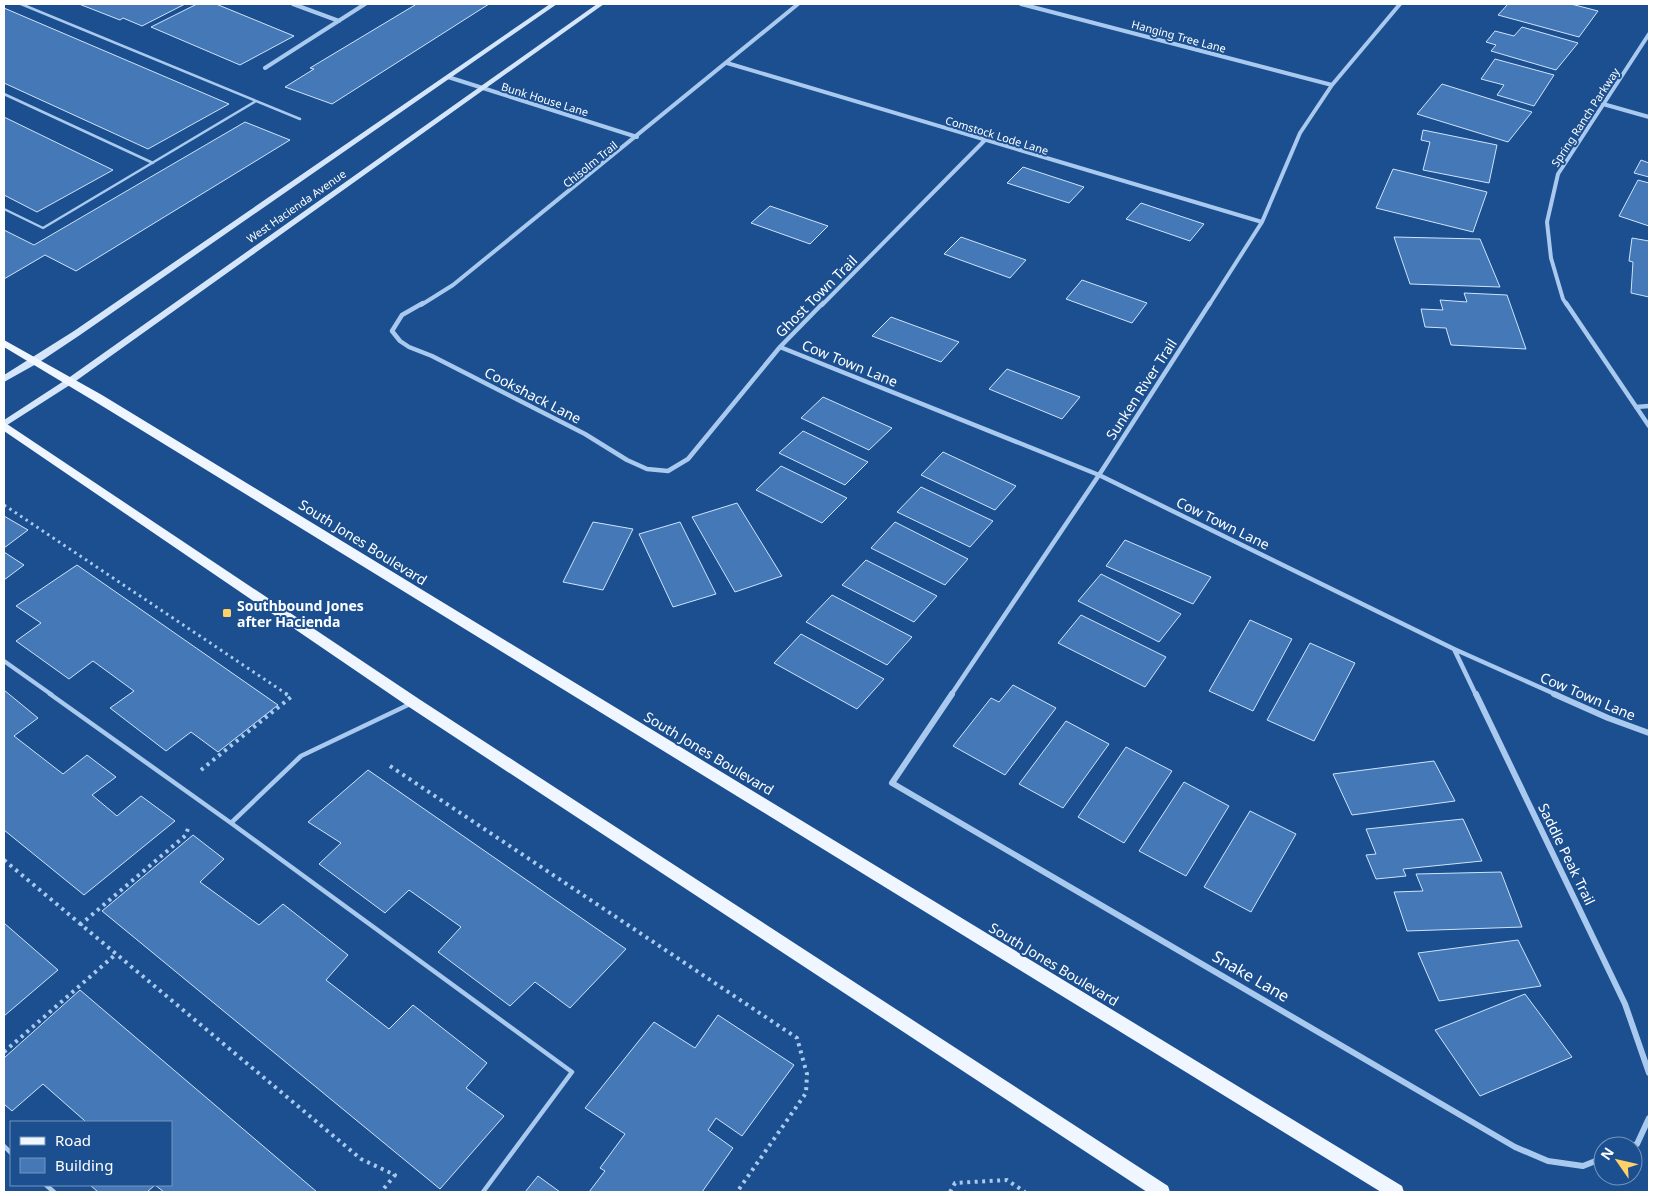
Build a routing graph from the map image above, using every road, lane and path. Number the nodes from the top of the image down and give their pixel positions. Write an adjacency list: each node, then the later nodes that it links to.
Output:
1 (20, 4): 17 (lane)
2 (293, 4): 9 (street)
3 (365, 4): 9 (street)
4 (554, 4): 13 (main road, West Hacienda Avenue)
5 (601, 4): 15 (main road, West Hacienda Avenue)
6 (798, 4): 11 (street, Chisolm Trail)
7 (1021, 4): 14 (street, Hanging Tree Lane)
8 (1400, 4): 14 (street, Sunken River Trail)
9 (340, 21): 12 (street)
10 (1649, 34): 18 (street, Spring Ranch Parkway)
11 (727, 63): 21 (street, Chisolm Trail); 22 (street, Comstock Lode Lane)
12 (265, 68)
13 (448, 77): 15 (street, Bunk House Lane); 29 (main road, West Hacienda Avenue)
14 (1332, 85): 25 (street, Sunken River Trail)
15 (482, 88): 21 (street, Bunk House Lane); 31 (main road, West Hacienda Avenue)
16 (4, 94): 23 (lane)
17 (256, 101): 20 (lane); 23 (lane)
18 (1603, 104): 19 (street); 33 (street, Spring Ranch Parkway)
19 (1649, 117)
20 (300, 119)
21 (638, 137): 26 (street, Chisolm Trail)
22 (985, 140): 25 (street, Comstock Lode Lane); 28 (street, Ghost Town Trail)
23 (153, 162): 24 (lane)
24 (4, 209)
25 (1262, 222): 37 (street, Sunken River Trail)
26 (392, 331): 36 (street, Cookshack Lane)
27 (4, 342): 29 (main road, South Jones Boulevard)
28 (780, 347): 36 (street, Ghost Town Trail); 37 (street, Cow Town Lane)
29 (36, 361): 30 (main road, West Hacienda Avenue); 31 (main road, South Jones Boulevard)
30 (4, 379)
31 (70, 381): 34 (main road, West Hacienda Avenue); 61 (main road, South Jones Boulevard)
32 (1649, 406): 33 (street)
33 (1636, 407): 35 (street, Spring Ranch Parkway)
34 (4, 425): 41 (main road)
35 (1649, 426)
36 (668, 471)
37 (1099, 475): 39 (street, Cow Town Lane); 44 (street, Sunken River Trail)
38 (4, 506): 45 (path)
39 (1454, 649): 42 (street, Cow Town Lane); 51 (street, Saddle Peak Trail)
40 (4, 662): 45 (lane)
41 (414, 703): 46 (lane); 60 (main road)
42 (1649, 733)
43 (390, 766): 57 (path)
44 (892, 783): 54 (street, Snake Lane)
45 (195, 798): 46 (lane); 48 (path)
46 (231, 823): 56 (lane)
47 (4, 860): 48 (path)
48 (80, 925): 49 (path)
49 (116, 954): 50 (path); 55 (path)
50 (4, 1052)
51 (1649, 1073)
52 (1649, 1118): 53 (street)
53 (1641, 1136)
54 (1593, 1162)
55 (380, 1192)
56 (483, 1192)
57 (737, 1192)
58 (950, 1192): 59 (path)
59 (1025, 1192)
60 (1162, 1192)
61 (1396, 1192)

